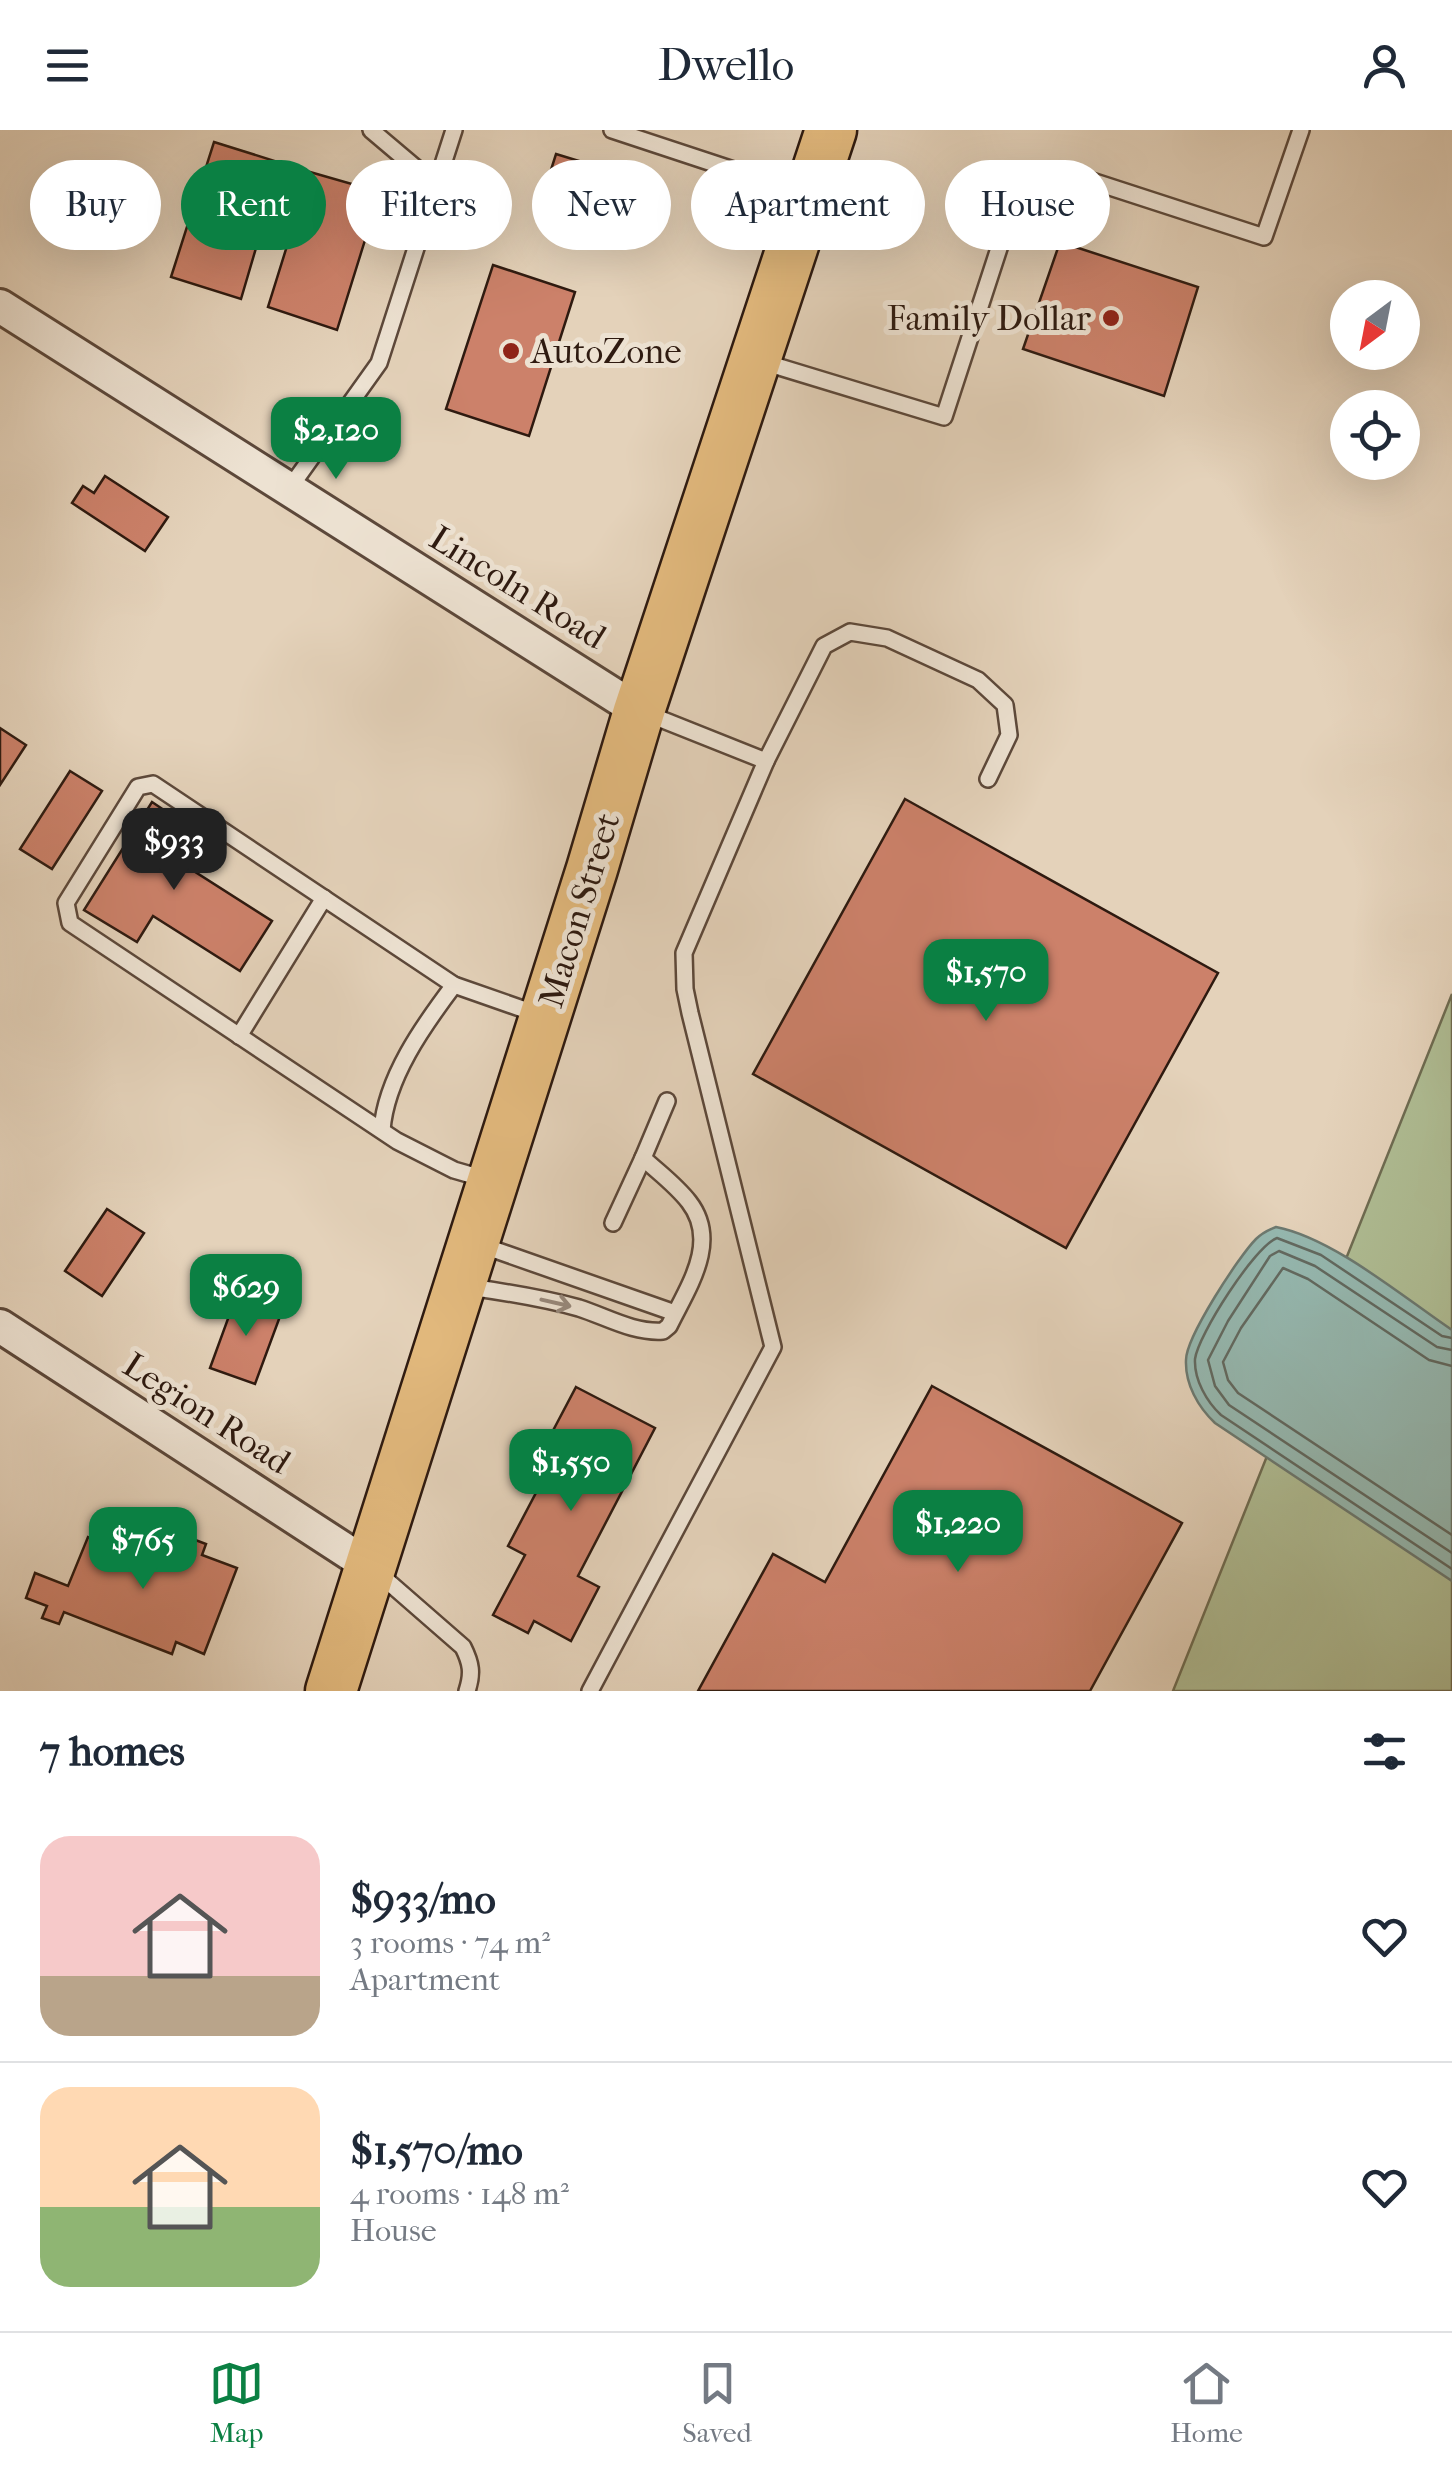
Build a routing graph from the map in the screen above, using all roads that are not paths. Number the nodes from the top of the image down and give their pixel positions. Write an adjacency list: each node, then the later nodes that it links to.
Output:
1 (371, 130): 6 (lane)
2 (454, 130): 7 (lane)
3 (612, 130): 8 (lane)
4 (831, 130): 9 (main road, Macon Street)
5 (1300, 130): 13 (lane)
6 (407, 160)
7 (444, 160)
8 (703, 160)
9 (821, 160)
10 (415, 250): 14 (lane)
11 (792, 250): 13 (main road, Macon Street)
12 (0, 306): 14 (street, Lincoln Road)
13 (755, 359): 15 (main road, Macon Street)
14 (289, 489): 15 (street, Lincoln Road)
15 (639, 711): 16 (lane); 20 (main road, Macon Street)
16 (766, 761): 17 (lane); 33 (lane)
17 (988, 779)
18 (324, 898): 19 (lane); 21 (lane); 21 (lane)
19 (454, 985): 20 (lane); 23 (lane)
20 (546, 1016): 25 (main road, Macon Street)
21 (239, 1036): 23 (lane)
22 (667, 1101): 24 (lane)
23 (382, 1130): 25 (lane)
24 (643, 1158): 26 (lane); 28 (lane)
25 (493, 1182): 27 (main road, Macon Street)
26 (613, 1223)
27 (467, 1264): 28 (lane); 28 (lane, one-way to 28); 30 (main road, Macon Street)
28 (675, 1314)
29 (0, 1326): 30 (street, Legion Road)
30 (371, 1568): 31 (main road, Macon Street); 32 (lane)
31 (331, 1691)
32 (466, 1691)
33 (590, 1691)

